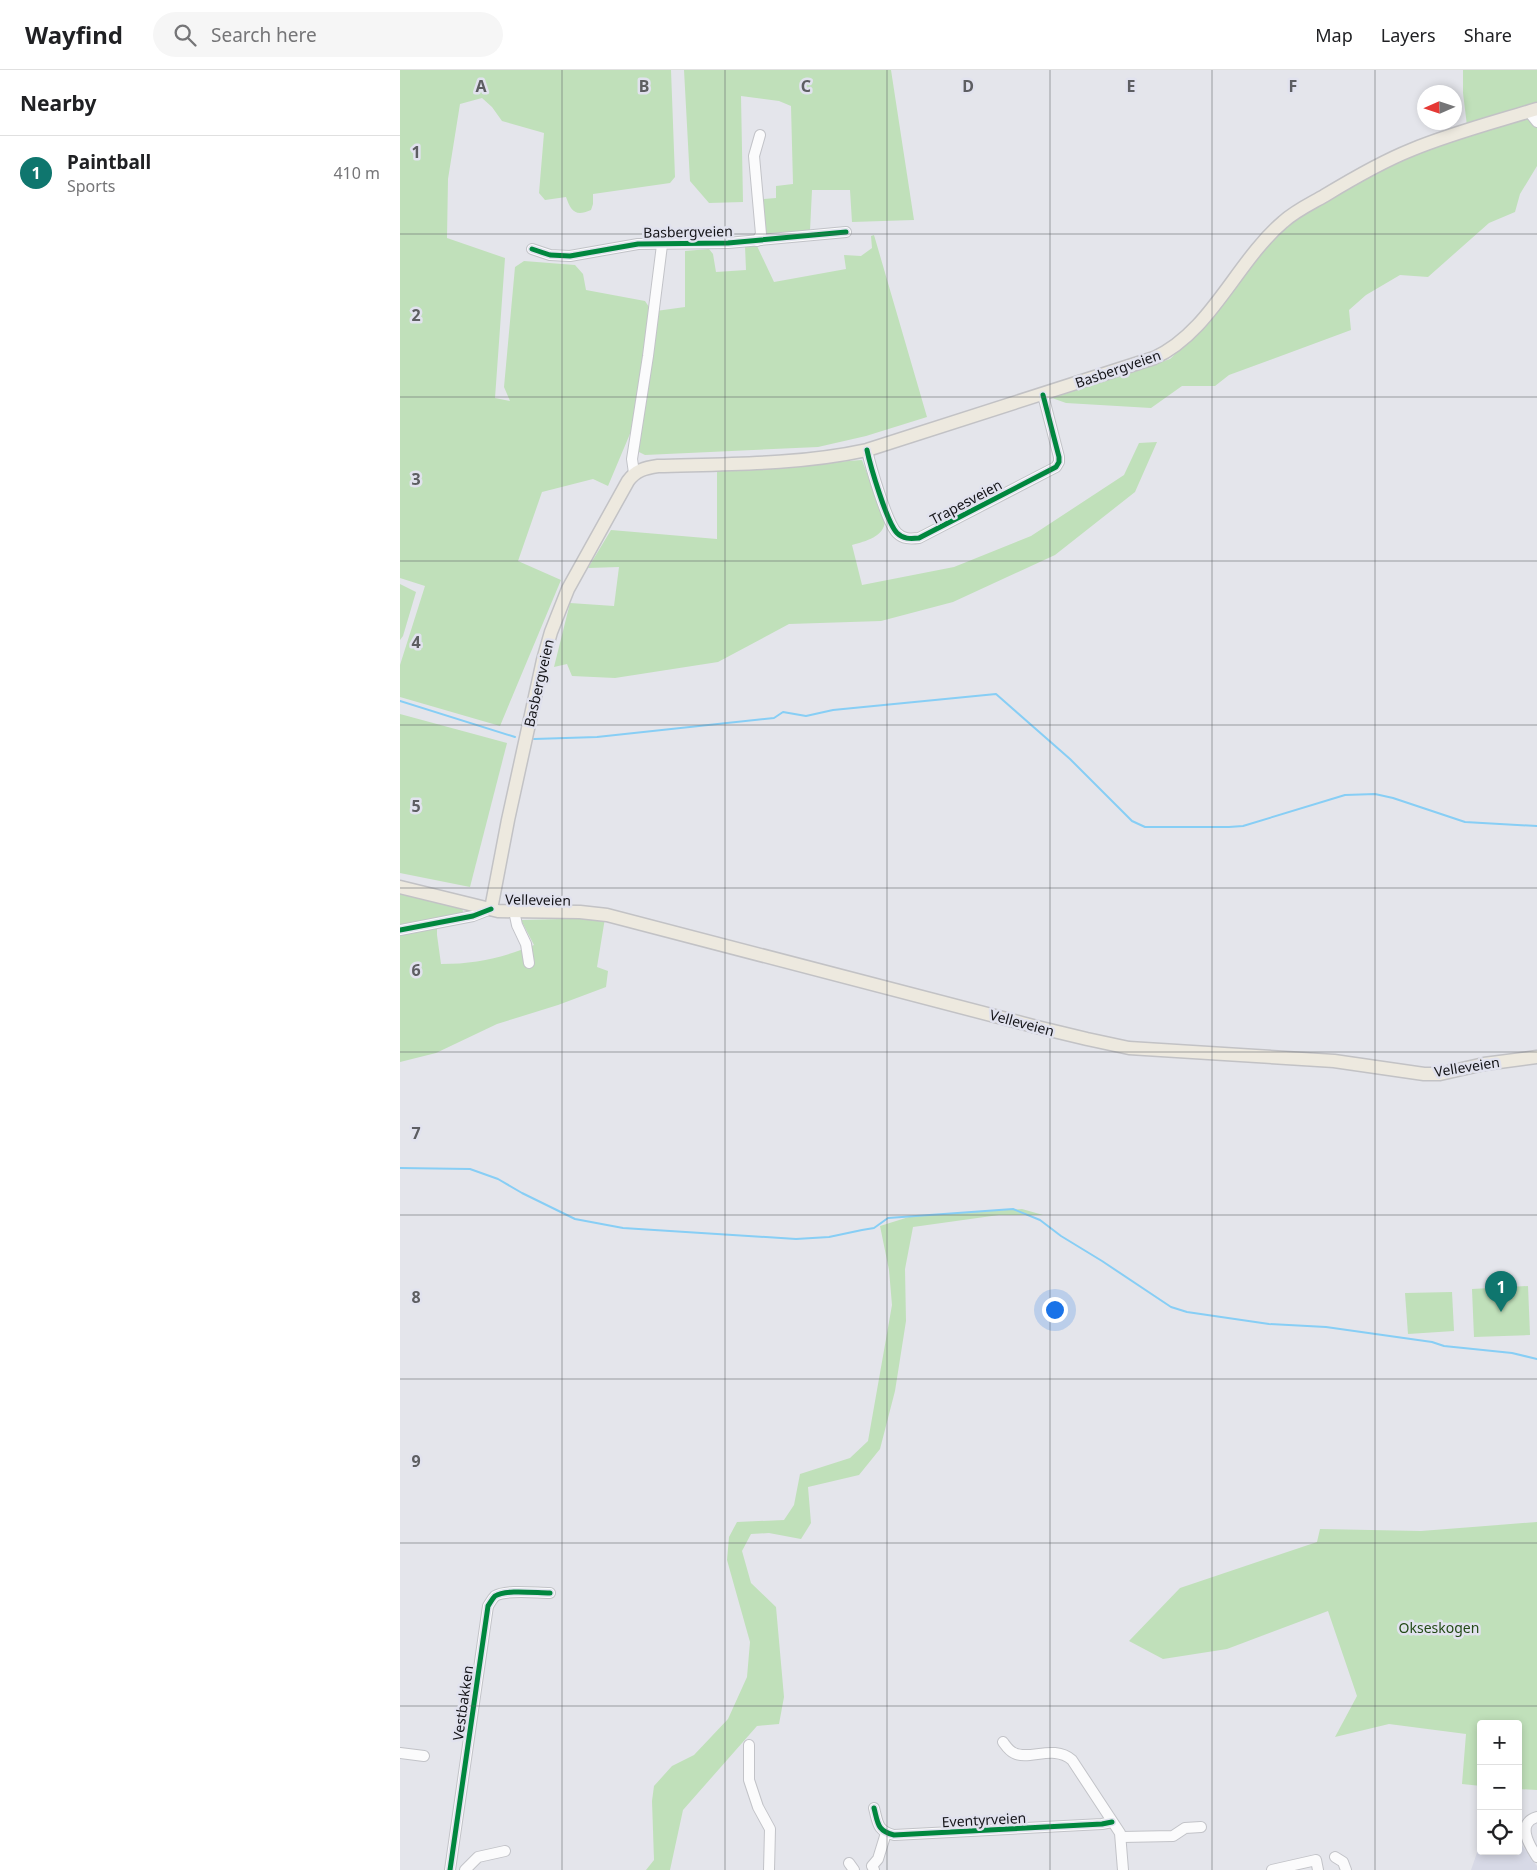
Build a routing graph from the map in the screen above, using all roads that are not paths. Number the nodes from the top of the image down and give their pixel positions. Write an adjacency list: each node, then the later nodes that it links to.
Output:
1 (1534, 114): 7 (main road, Basbergveien)
2 (760, 135): 4 (street)
3 (846, 232): 4 (street, Basbergveien)
4 (757, 241): 5 (street, Basbergveien)
5 (662, 244): 6 (street, Basbergveien); 9 (street, Basbergveien)
6 (532, 249)
7 (1043, 395): 8 (main road, Basbergveien); 8 (street, Trapesveien)
8 (867, 450): 9 (main road, Basbergveien)
9 (634, 473): 11 (main road, Basbergveien)
10 (400, 887): 11 (main road, Velleveien)
11 (491, 909): 12 (main road, Velleveien); 13 (street, Velleveien)
12 (514, 911): 14 (street, Velleveien); 15 (main road, Velleveien)
13 (400, 930)
14 (529, 964)
15 (1537, 1057)
16 (550, 1593): 32 (street, Vestbakken)
17 (1003, 1742): 23 (street)
18 (749, 1745): 34 (street)
19 (400, 1753): 20 (street)
20 (424, 1756)
21 (874, 1808): 25 (street)
22 (1537, 1817): 27 (street)
23 (1112, 1822): 25 (street, Eventyrveien); 26 (street)
24 (1201, 1827): 26 (street)
25 (886, 1833): 31 (street)
26 (1122, 1837): 35 (street)
27 (1534, 1846): 29 (street)
28 (505, 1851): 33 (street)
29 (1537, 1857)
30 (1317, 1865): 36 (street)
31 (871, 1869)
32 (450, 1870)
33 (465, 1870)
34 (770, 1870)
35 (1123, 1870)
36 (1272, 1870)

